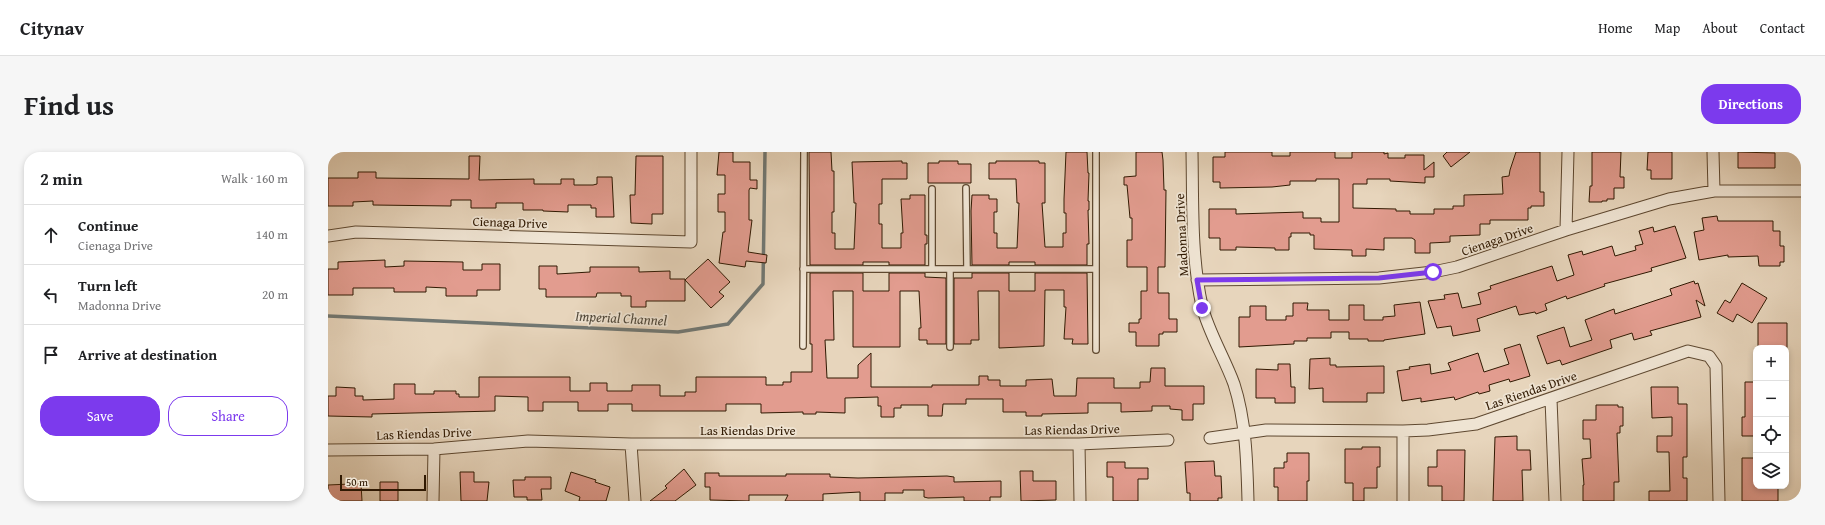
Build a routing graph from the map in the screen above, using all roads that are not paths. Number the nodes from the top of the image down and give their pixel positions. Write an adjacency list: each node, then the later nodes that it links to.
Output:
1 (691, 152): 12 (street, Cienaga Drive)
2 (804, 152): 13 (lane)
3 (1096, 152): 17 (lane)
4 (1192, 152): 18 (street, Madonna Drive)
5 (1568, 152): 11 (street)
6 (1713, 152): 9 (street)
7 (966, 188): 16 (lane)
8 (932, 189): 14 (lane)
9 (1714, 191): 10 (street, Cienaga Drive); 11 (street, Cienaga Drive)
10 (1801, 191)
11 (1566, 230): 18 (street, Cienaga Drive)
12 (328, 236)
13 (803, 269): 14 (lane); 19 (lane)
14 (932, 269): 15 (lane)
15 (950, 269): 16 (lane); 20 (lane)
16 (967, 269): 17 (lane)
17 (1096, 269): 21 (lane)
18 (1197, 280): 24 (street, Madonna Drive)
19 (803, 346)
20 (950, 347)
21 (1096, 350)
22 (1551, 399): 23 (street, Las Riendas Drive); 36 (street); 37 (street, Las Riendas Drive)
23 (1403, 431): 24 (street, Las Riendas Drive); 35 (street)
24 (1244, 433): 25 (street, Las Riendas Drive); 34 (street, Madonna Drive)
25 (1210, 438)
26 (1168, 440): 28 (street, Las Riendas Drive)
27 (631, 444): 28 (street, Las Riendas Drive); 29 (street, Las Riendas Drive); 32 (street)
28 (1079, 444): 33 (street)
29 (434, 449): 30 (street, Las Riendas Drive); 31 (street)
30 (328, 450)
31 (433, 501)
32 (635, 501)
33 (1080, 501)
34 (1248, 501)
35 (1403, 501)
36 (1555, 501)
37 (1719, 501)

